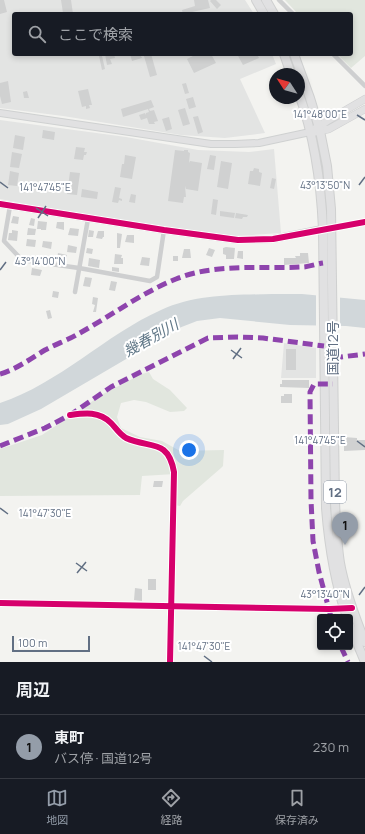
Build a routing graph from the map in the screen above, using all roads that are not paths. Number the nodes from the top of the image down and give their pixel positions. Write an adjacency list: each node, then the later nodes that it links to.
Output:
1 (256, 0): 4 (highway)
2 (266, 0): 5 (highway)
3 (279, 0): 6 (street)
4 (263, 12)
5 (273, 12)
6 (291, 12)
7 (285, 56): 10 (highway)
8 (295, 56): 16 (highway, 国道12号 / 12)
9 (335, 56): 11 (street)
10 (289, 68)
11 (365, 86)
12 (365, 99): 16 (main road)
13 (303, 104): 17 (highway, 国道12号 / 12)
14 (365, 109): 16 (main road)
15 (0, 113): 17 (street)
16 (320, 128): 17 (main road); 22 (highway, 国道12号 / 12)
17 (310, 132): 23 (highway, 国道12号 / 12)
18 (0, 204): 19 (street)
19 (10, 206): 20 (street); 25 (street)
20 (88, 218): 24 (street); 25 (street)
21 (365, 222): 22 (street)
22 (332, 227): 23 (street); 30 (highway, 国道12号 / 12)
23 (323, 229): 24 (street); 30 (highway, 国道12号 / 12)
24 (164, 230): 25 (street)
25 (79, 268): 26 (street)
26 (75, 292)
27 (70, 415): 29 (street)
28 (0, 603): 29 (street)
29 (171, 606): 30 (street); 34 (street)
30 (348, 608): 31 (highway, 国道12号 / 12); 33 (highway, 国道12号 / 12)
31 (347, 614)
32 (353, 633): 35 (highway)
33 (365, 642)
34 (170, 662)
35 (365, 662)

